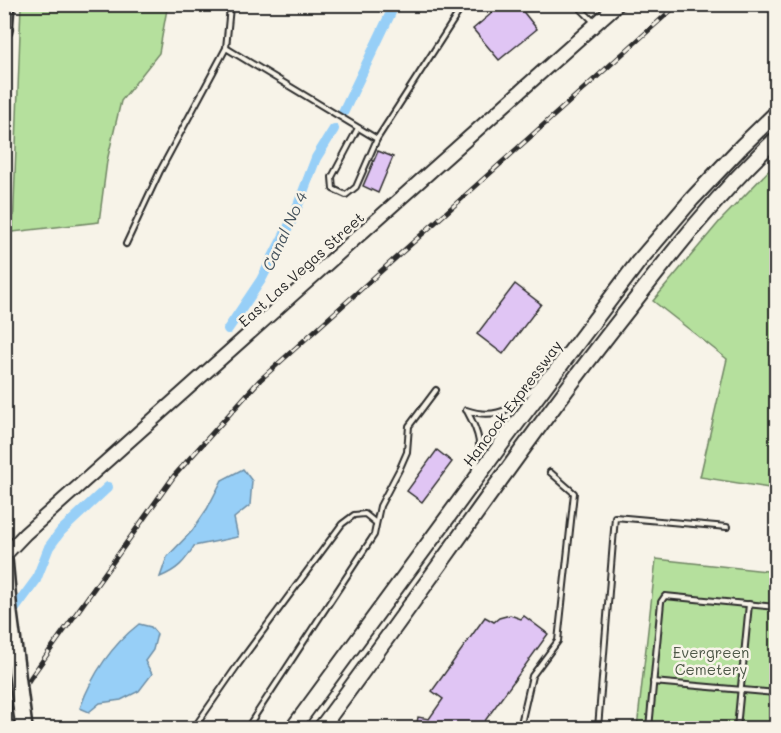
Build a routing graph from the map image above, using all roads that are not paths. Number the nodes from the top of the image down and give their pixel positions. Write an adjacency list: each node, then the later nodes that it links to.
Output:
1 (6, 4): 7 (highway)
2 (233, 4): 8 (lane)
3 (464, 4): 11 (lane)
4 (576, 4): 6 (lane)
5 (618, 4): 6 (street, East Las Vegas Street)
6 (596, 24): 20 (street, East Las Vegas Street)
7 (4, 30)
8 (226, 48): 10 (lane); 13 (lane)
9 (777, 113): 14 (main road, Hancock Expressway)
10 (358, 128): 11 (lane); 11 (lane)
11 (377, 139)
12 (777, 139): 30 (main road)
13 (126, 244)
14 (582, 336): 17 (main road, Hancock Expressway); 17 (lane)
15 (436, 390): 18 (lane)
16 (550, 472): 31 (lane)
17 (461, 498): 29 (main road, Hancock Expressway)
18 (376, 523): 27 (lane); 28 (lane)
19 (727, 527): 32 (lane)
20 (4, 558): 26 (highway, bridge)
21 (749, 604): 22 (lane); 23 (lane); 24 (lane)
22 (777, 607)
23 (653, 682): 24 (lane); 33 (lane)
24 (740, 690): 25 (lane); 34 (lane)
25 (777, 693)
26 (24, 729)
27 (194, 729)
28 (247, 729)
29 (293, 729)
30 (321, 729)
31 (520, 729)
32 (598, 729)
33 (649, 729)
34 (736, 729)

